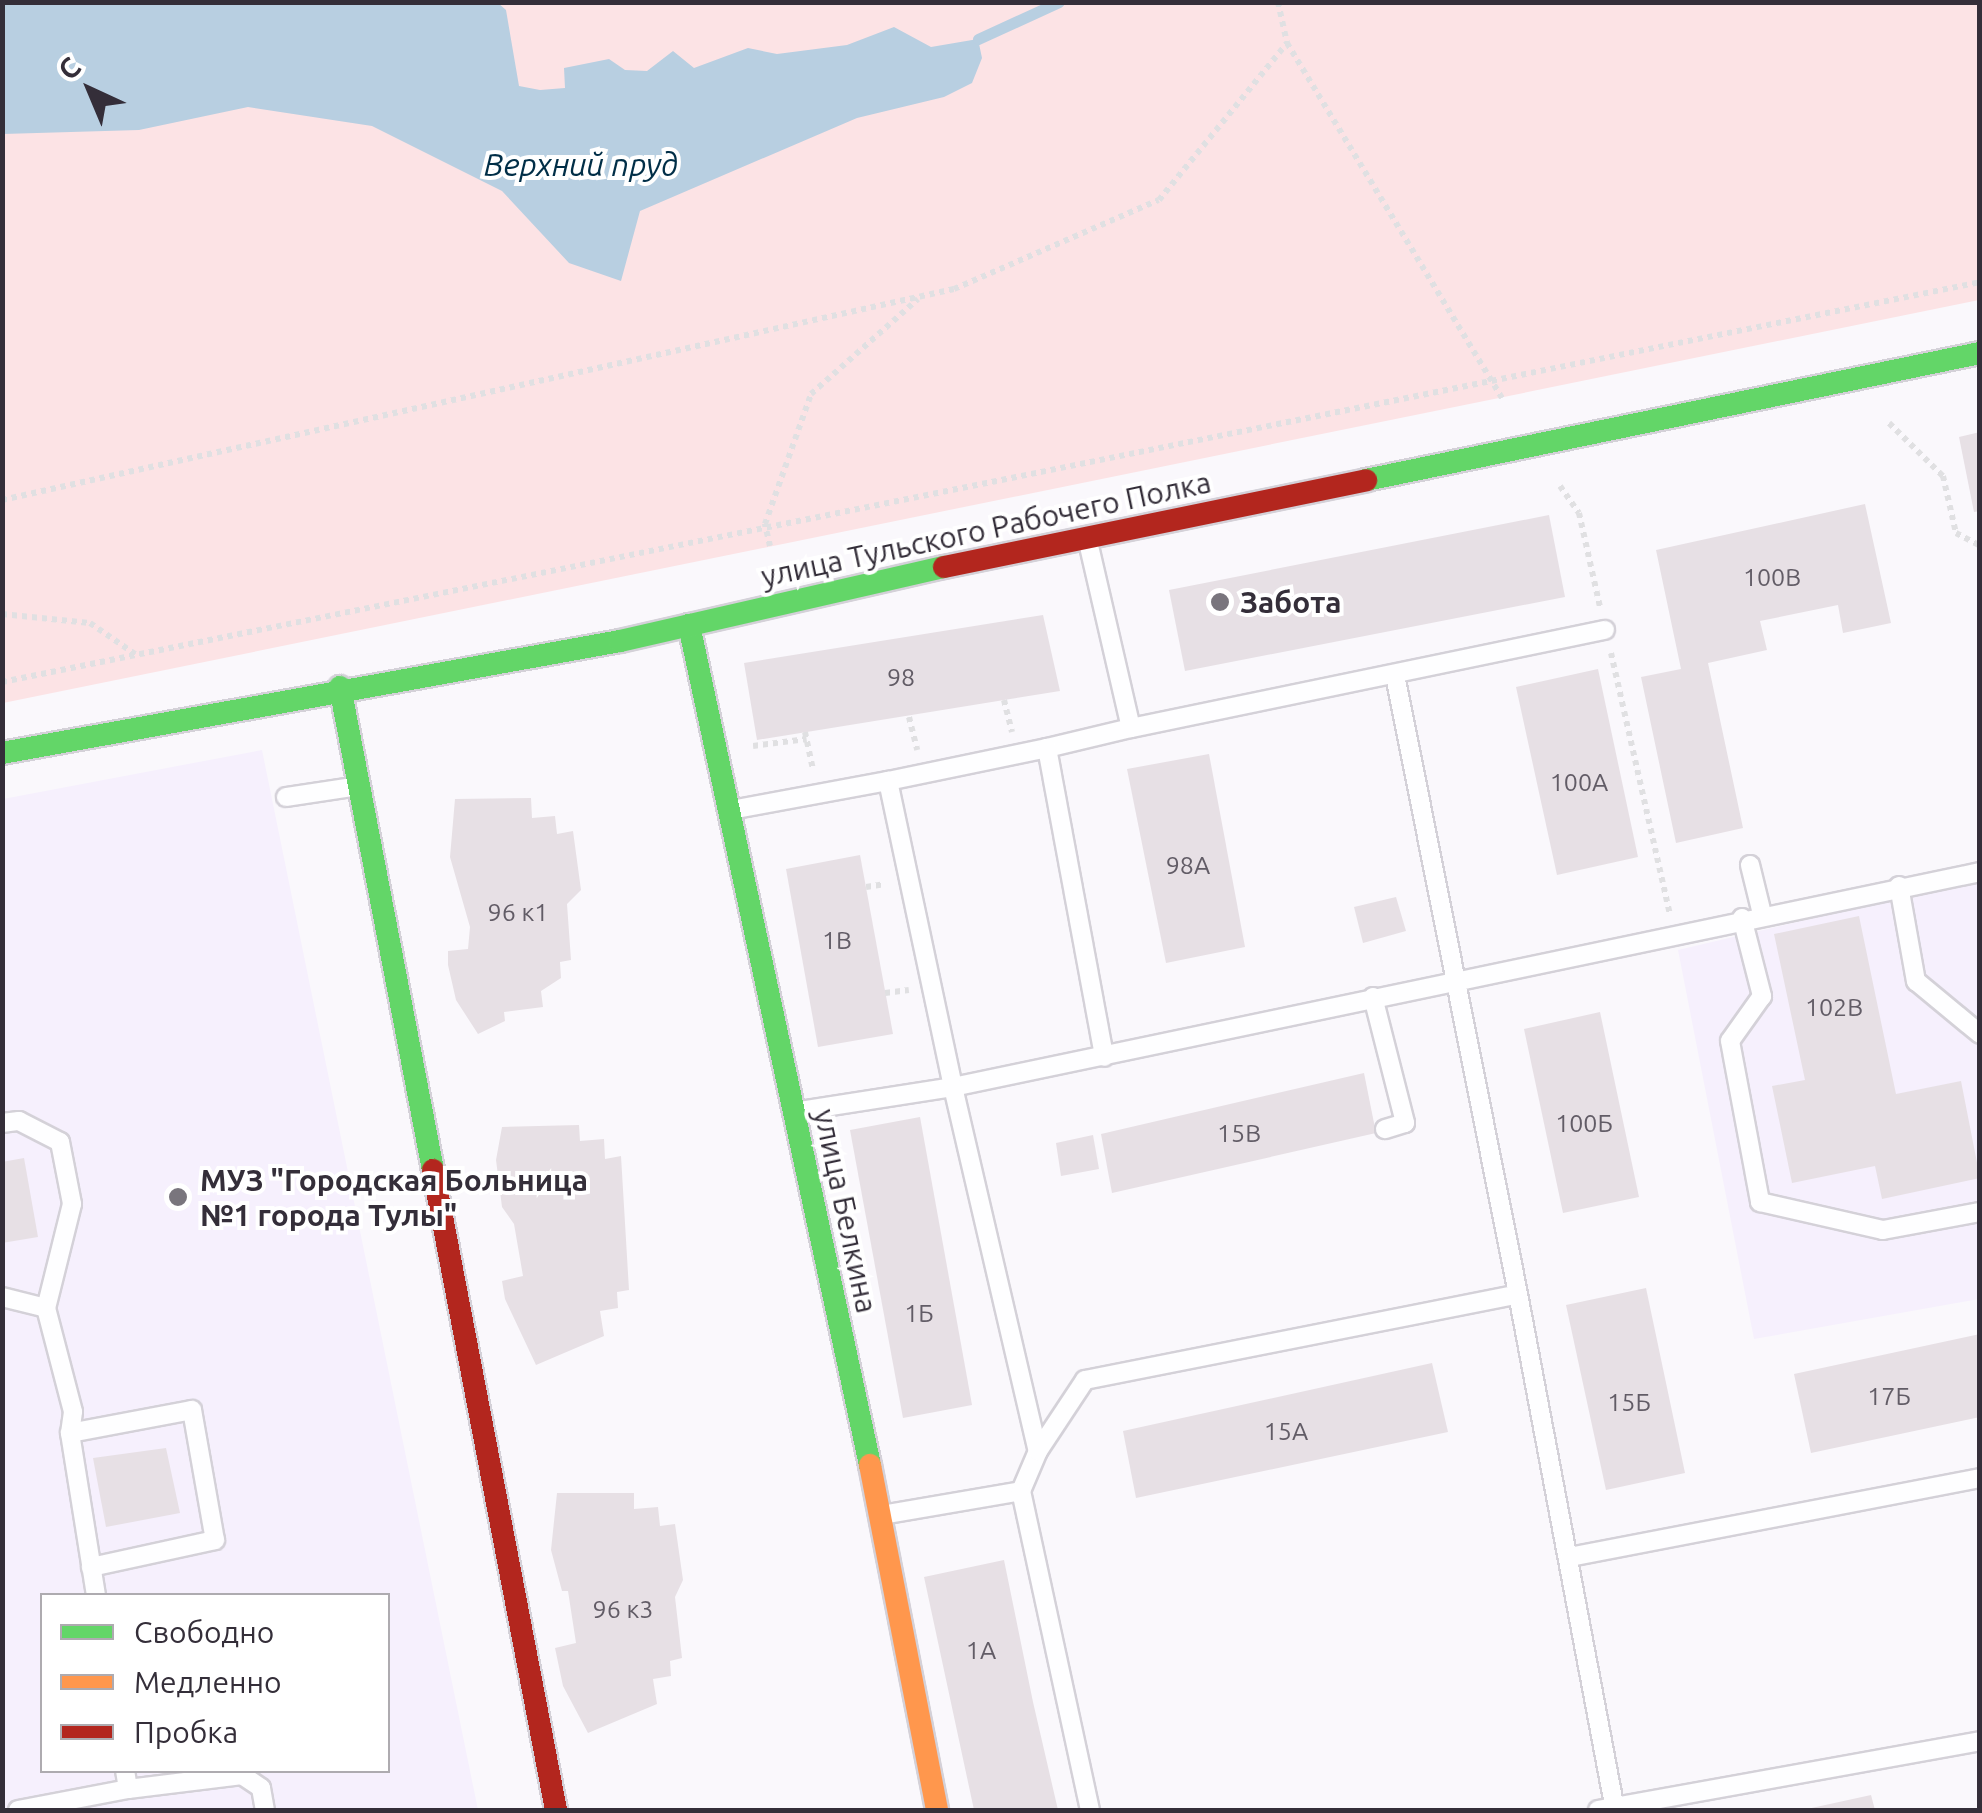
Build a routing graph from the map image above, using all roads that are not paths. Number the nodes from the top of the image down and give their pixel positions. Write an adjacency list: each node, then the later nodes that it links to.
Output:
1 (1980, 353): 2 (street, улица Тульского Рабочего Полка)
2 (1088, 542): 3 (street, улица Тульского Рабочего Полка); 7 (lane)
3 (689, 625): 6 (street, улица Тульского Рабочего Полка); 13 (street, улица Белкина)
4 (1606, 630): 5 (lane)
5 (1396, 675): 7 (lane); 19 (lane)
6 (340, 686): 9 (street, улица Тульского Рабочего Полка); 11 (street)
7 (1130, 728): 8 (lane)
8 (1048, 748): 10 (lane); 22 (lane)
9 (2, 753)
10 (888, 781): 13 (lane); 23 (lane)
11 (359, 786): 12 (lane); 44 (street)
12 (286, 797)
13 (731, 810): 24 (street, улица Белкина)
14 (1750, 865): 17 (lane)
15 (1980, 872): 16 (lane)
16 (1899, 886): 17 (lane); 21 (lane)
17 (1762, 914): 18 (lane)
18 (1742, 918): 19 (lane); 27 (lane)
19 (1461, 980): 20 (lane); 28 (lane)
20 (1372, 998): 22 (lane); 26 (lane)
21 (1980, 1034)
22 (1104, 1056): 23 (lane)
23 (953, 1087): 24 (lane); 32 (lane)
24 (793, 1112): 35 (street, улица Белкина)
25 (2, 1123): 30 (lane)
26 (1385, 1129)
27 (1980, 1212)
28 (1518, 1294): 32 (lane); 36 (lane)
29 (2, 1297): 30 (lane)
30 (46, 1308): 31 (lane)
31 (70, 1433): 37 (lane); 37 (lane)
32 (1038, 1451): 34 (lane)
33 (1980, 1478): 36 (lane)
34 (1021, 1491): 35 (lane); 46 (lane)
35 (881, 1515): 45 (street, улица Белкина)
36 (1570, 1556): 41 (lane)
37 (91, 1566): 38 (lane)
38 (96, 1593)
39 (1980, 1741): 41 (lane)
40 (126, 1780): 42 (lane); 43 (lane)
41 (1609, 1809)
42 (18, 1810)
43 (266, 1810)
44 (556, 1810)
45 (937, 1810)
46 (1090, 1810)

